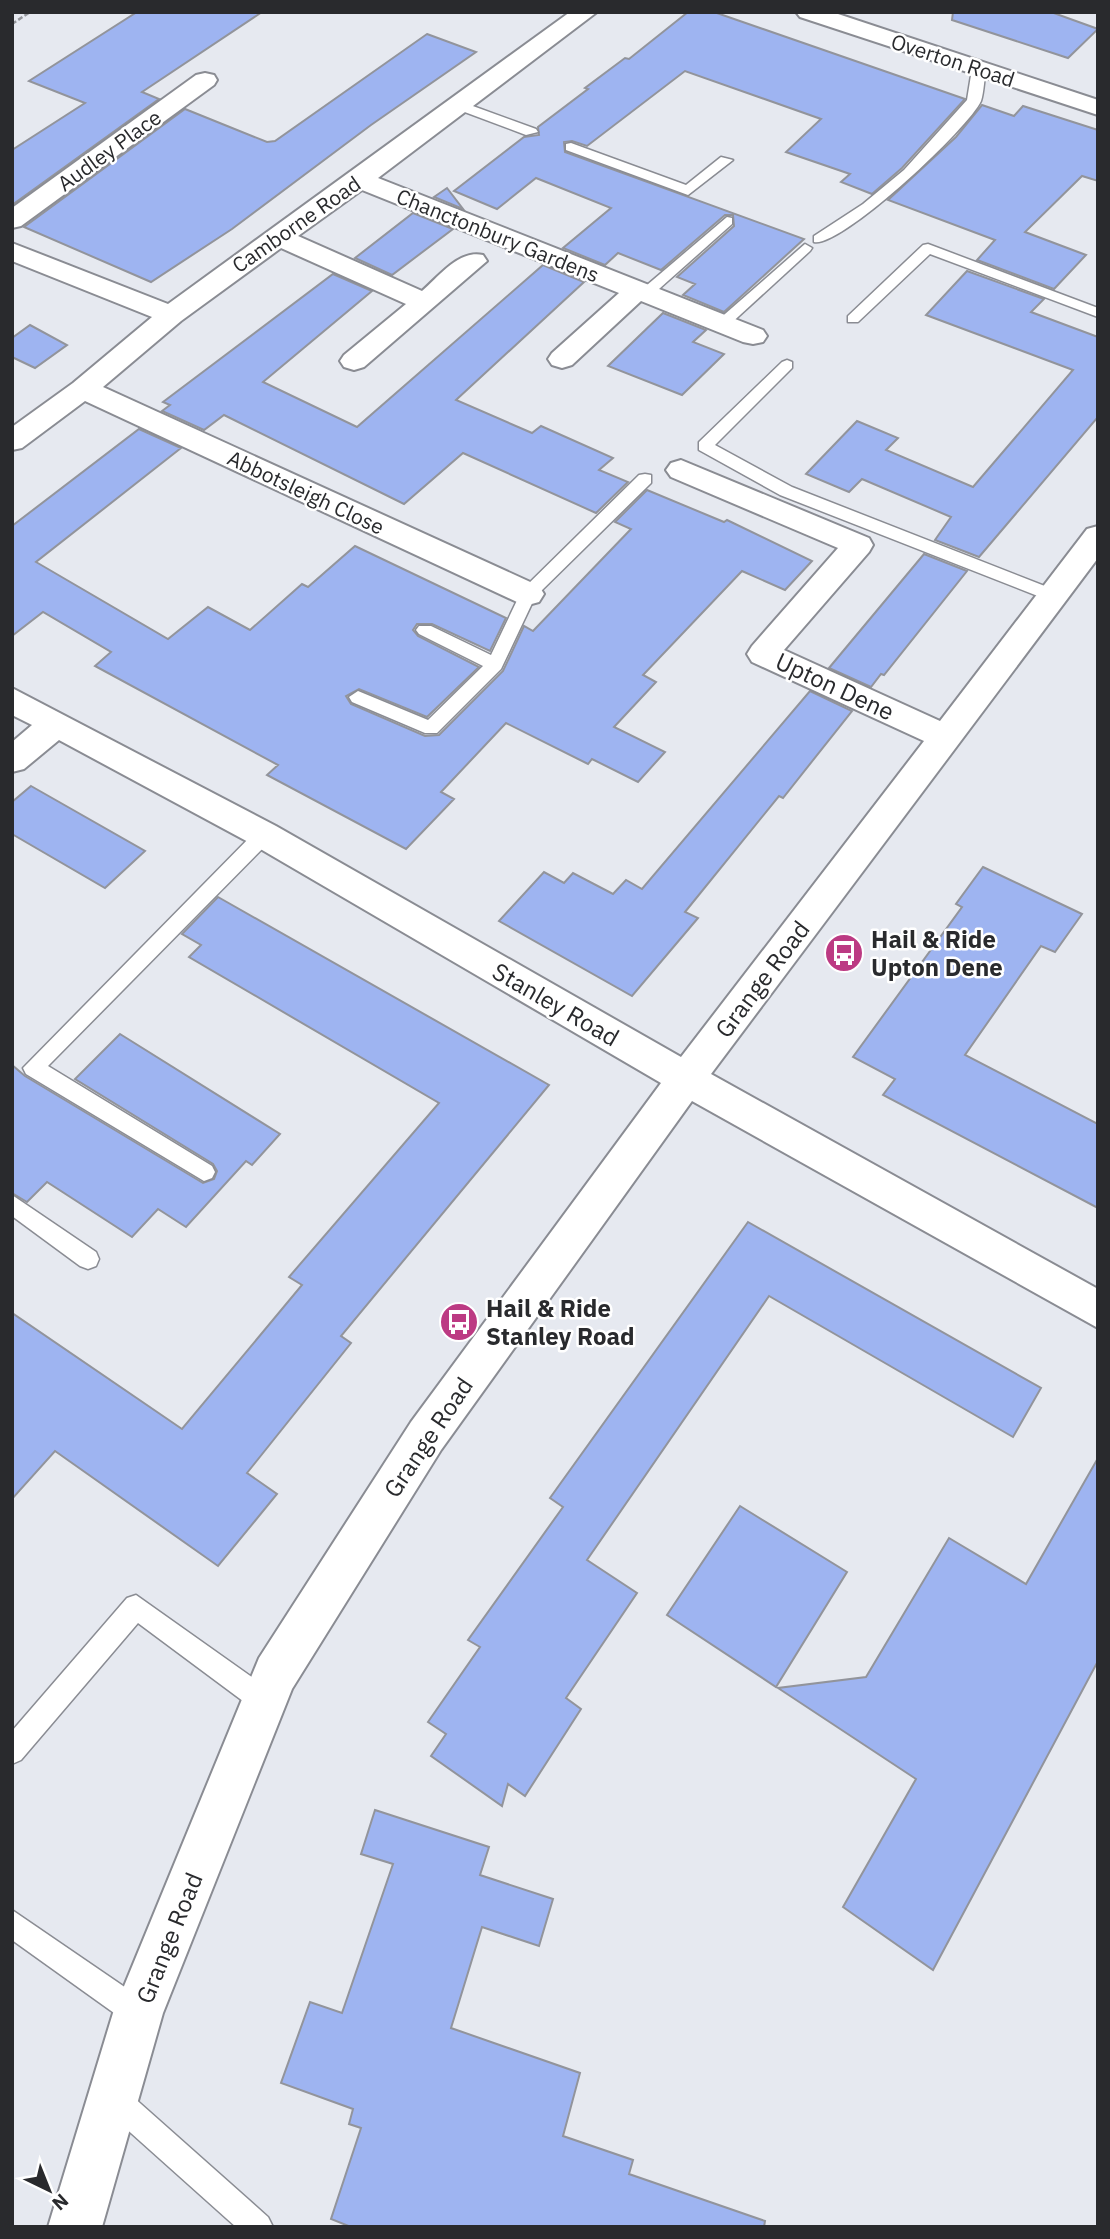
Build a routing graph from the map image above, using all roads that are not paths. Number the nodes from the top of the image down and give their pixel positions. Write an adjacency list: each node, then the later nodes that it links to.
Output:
1 (584, 12): 5 (street, Camborne Road)
2 (808, 12): 3 (street, Overton Road)
3 (979, 69): 6 (street, Overton Road); 14 (lane)
4 (205, 80): 11 (street, Audley Place)
5 (459, 105): 7 (lane); 10 (street, Camborne Road)
6 (1098, 108)
7 (531, 132)
8 (571, 147): 9 (lane)
9 (726, 160)
10 (359, 180): 13 (street, Camborne Road); 18 (street, Chanctonbury Gardens)
11 (12, 219)
12 (727, 221): 18 (lane)
13 (278, 237): 19 (street); 21 (street, Camborne Road)
14 (819, 239)
15 (805, 248): 23 (lane)
16 (12, 251): 21 (street)
17 (474, 261): 19 (street)
18 (641, 292): 23 (street, Chanctonbury Gardens); 25 (street, Chanctonbury Gardens)
19 (425, 302): 26 (street)
20 (1098, 313): 22 (lane)
21 (171, 315): 28 (street, Camborne Road)
22 (853, 319)
23 (722, 324): 24 (street, Chanctonbury Gardens)
24 (753, 336)
25 (562, 359)
26 (354, 361)
27 (787, 365): 34 (lane)
28 (83, 389): 29 (street, Camborne Road); 33 (street, Abbotsleigh Close)
29 (12, 441)
30 (681, 470): 40 (street, Upton Dene)
31 (645, 479): 33 (lane)
32 (1098, 536): 34 (street, Grange Road)
33 (528, 594): 36 (lane)
34 (1054, 596): 40 (street, Grange Road)
35 (425, 630): 36 (lane)
36 (495, 665): 37 (lane)
37 (358, 697)
38 (12, 701): 39 (street, Stanley Road)
39 (55, 725): 41 (street); 42 (street, Stanley Road)
40 (945, 737): 43 (street, Grange Road)
41 (12, 760)
42 (264, 835): 43 (street, Stanley Road); 44 (lane)
43 (686, 1079): 47 (street, Stanley Road); 48 (street, Grange Road)
44 (204, 1172)
45 (12, 1204): 46 (lane)
46 (88, 1259)
47 (1098, 1310)
48 (264, 1701): 49 (lane); 51 (street, Grange Road)
49 (12, 1751)
50 (12, 1923): 51 (lane)
51 (138, 2013): 52 (street, Grange Road)
52 (113, 2098): 53 (street, Grange Road); 54 (lane)
53 (75, 2227)
54 (258, 2227)

